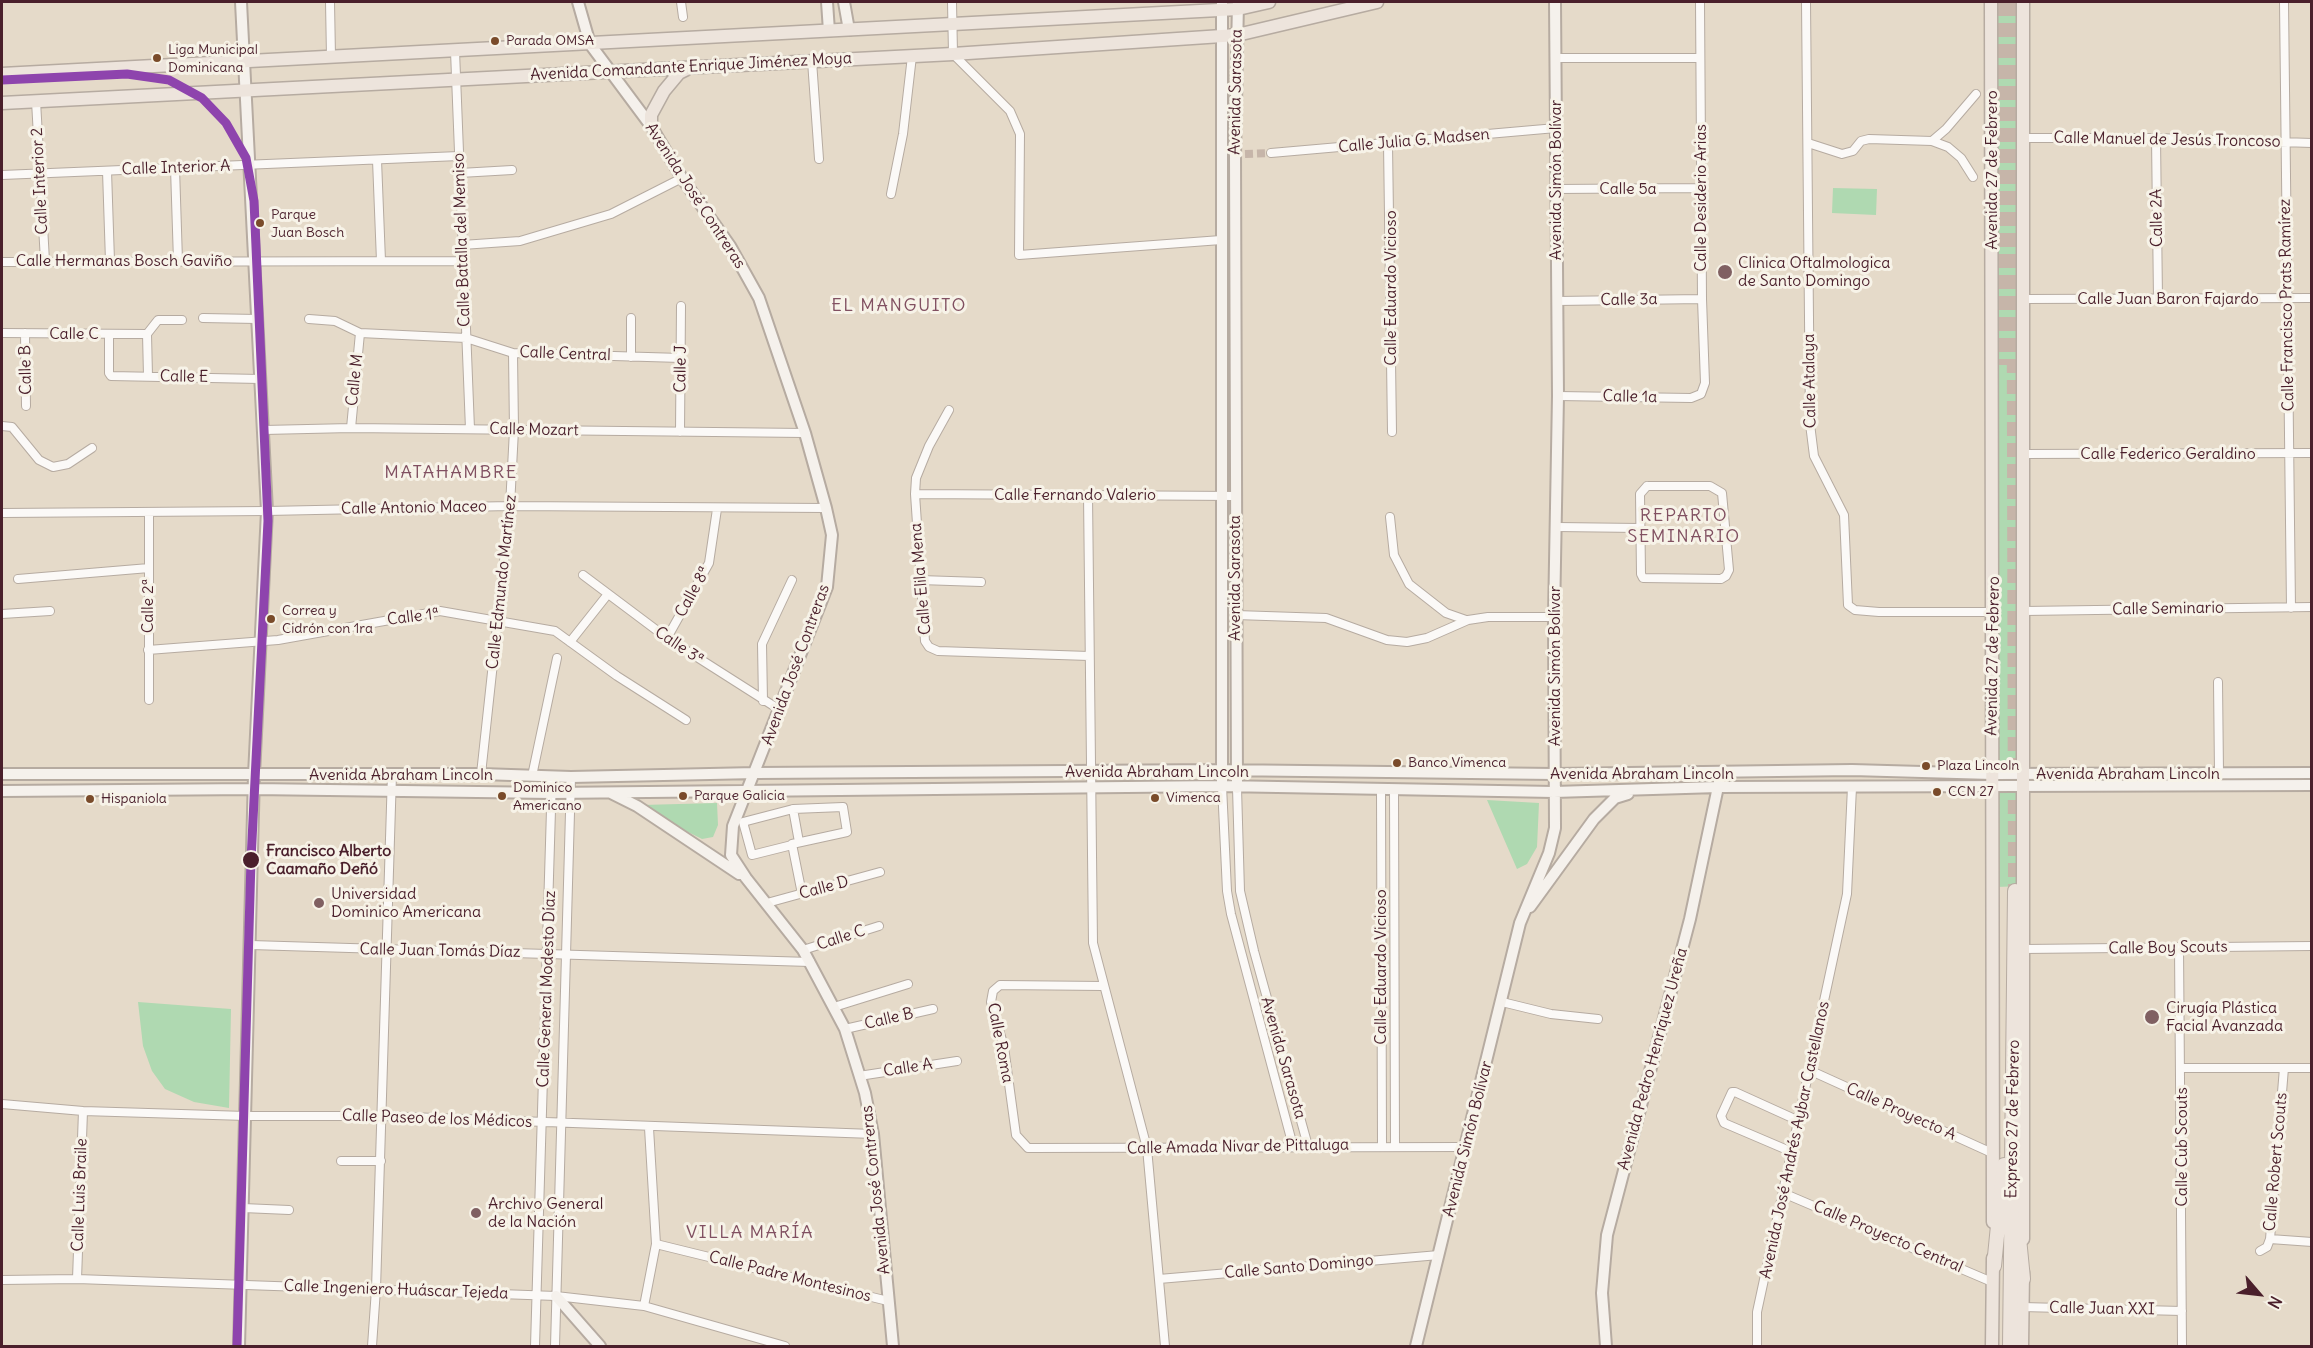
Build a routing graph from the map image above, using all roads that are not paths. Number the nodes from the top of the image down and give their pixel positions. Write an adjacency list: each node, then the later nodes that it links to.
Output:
1 (241, 2): 32 (main road)
2 (330, 2): 28 (street)
3 (578, 2): 24 (main road, Avenida José Contreras)
4 (681, 2): 18 (street)
5 (827, 2): 21 (main road)
6 (844, 2): 20 (main road)
7 (952, 2): 19 (street)
8 (1269, 2): 16 (main road, Avenida Comandante Enrique Jiménez Moya)
9 (1377, 2): 22 (main road, Avenida Comandante Enrique Jiménez Moya)
10 (1555, 2): 29 (main road, Avenida Simón Bolívar)
11 (1700, 2): 30 (street, Calle Desiderio Arias)
12 (1806, 2): 46 (street, Calle Atalaya)
13 (1991, 2): 140 (main road, Avenida 27 de Febrero)
14 (2023, 2): 43 (main road, Avenida 27 de Febrero)
15 (2284, 2): 47 (street, Calle Francisco Prats Ramírez)
16 (1238, 5): 17 (main road, Avenida Comandante Enrique Jiménez Moya); 22 (main road, Avenida Sarasota)
17 (1222, 6): 19 (main road, Avenida Comandante Enrique Jiménez Moya); 23 (main road, Avenida Sarasota)
18 (683, 17)
19 (952, 25): 20 (main road, Avenida Comandante Enrique Jiménez Moya); 26 (street)
20 (849, 30): 21 (main road, Avenida Comandante Enrique Jiménez Moya)
21 (829, 32): 24 (main road, Avenida Comandante Enrique Jiménez Moya)
22 (1237, 35): 23 (main road, Avenida Comandante Enrique Jiménez Moya); 103 (main road, Avenida Sarasota)
23 (1222, 36): 26 (main road, Avenida Comandante Enrique Jiménez Moya); 66 (main road, Avenida Sarasota)
24 (590, 44): 25 (main road, Avenida Comandante Enrique Jiménez Moya); 34 (main road, Avenida José Contreras)
25 (455, 51): 28 (main road, Avenida Comandante Enrique Jiménez Moya); 36 (street, Calle Batalla del Memiso)
26 (953, 54): 27 (main road, Avenida Comandante Enrique Jiménez Moya); 66 (street)
27 (912, 56): 31 (main road, Avenida Comandante Enrique Jiménez Moya); 65 (street)
28 (331, 57): 32 (main road, Avenida Comandante Enrique Jiménez Moya)
29 (1556, 58): 30 (street); 42 (main road, Avenida Simón Bolívar)
30 (1700, 58): 63 (street, Calle Desiderio Arias)
31 (812, 61): 33 (main road, Avenida Comandante Enrique Jiménez Moya); 52 (street)
32 (244, 62): 35 (main road, Avenida Comandante Enrique Jiménez Moya); 37 (main road)
33 (690, 67): 34 (main road, Avenida Comandante Enrique Jiménez Moya); 41 (main road)
34 (610, 71): 36 (main road, Avenida Comandante Enrique Jiménez Moya); 41 (main road, Avenida José Contreras)
35 (2, 74)
36 (456, 79): 37 (main road, Avenida Comandante Enrique Jiménez Moya); 51 (street, Calle Batalla del Memiso)
37 (245, 90): 39 (main road, Avenida Comandante Enrique Jiménez Moya); 54 (main road)
38 (1976, 94): 45 (street)
39 (36, 101): 40 (main road, Avenida Comandante Enrique Jiménez Moya); 59 (street, Calle Interior 2)
40 (2, 103)
41 (651, 126): 62 (main road, Avenida José Contreras)
42 (1556, 128): 49 (street, Calle Julia G. Madsen); 64 (main road, Avenida Simón Bolívar)
43 (2023, 138): 44 (street, Calle Manuel de Jesús Troncoso); 78 (main road, Avenida 27 de Febrero)
44 (2156, 138): 47 (street, Calle Manuel de Jesús Troncoso); 79 (street, Calle 2A)
45 (1932, 141): 46 (street); 61 (street)
46 (1808, 142): 140 (street, Calle Atalaya)
47 (2286, 143): 48 (street, Calle Manuel de Jesús Troncoso); 75 (street, Calle Francisco Prats Ramírez)
48 (2312, 143)
49 (1388, 144): 50 (street, Calle Julia G. Madsen); 110 (street, Calle Eduardo Vicioso)
50 (1271, 153)
51 (459, 156): 53 (street, Calle Interior A); 58 (street, Calle Batalla del Memiso)
52 (819, 159)
53 (377, 160): 54 (street, Calle Interior A); 72 (street)
54 (249, 165): 55 (street, Calle Interior A); 71 (main road)
55 (175, 168): 57 (street, Calle Interior A); 70 (street)
56 (512, 170): 58 (street)
57 (107, 171): 59 (street, Calle Interior A); 69 (street)
58 (460, 173): 67 (street, Calle Batalla del Memiso)
59 (40, 174): 60 (street, Calle Interior A); 68 (street, Calle Interior 2)
60 (2, 176)
61 (1972, 177)
62 (682, 178): 67 (street); 111 (main road, Avenida José Contreras)
63 (1701, 188): 64 (street, Calle 5a); 77 (street, Calle Desiderio Arias)
64 (1556, 189): 80 (main road, Avenida Simón Bolívar)
65 (891, 194)
66 (1221, 240): 102 (main road, Avenida Sarasota)
67 (462, 245): 73 (street, Calle Batalla del Memiso)
68 (45, 261): 69 (street, Calle Hermanas Bosch Gaviño); 74 (street, Calle Hermanas Bosch Gaviño)
69 (110, 261): 70 (street, Calle Hermanas Bosch Gaviño)
70 (178, 261): 71 (street, Calle Hermanas Bosch Gaviño)
71 (254, 261): 72 (street, Calle Hermanas Bosch Gaviño); 84 (main road)
72 (381, 261): 73 (street, Calle Hermanas Bosch Gaviño)
73 (463, 261): 92 (street, Calle Batalla del Memiso)
74 (2, 262)
75 (2287, 298): 76 (street, Calle Juan Baron Fajardo); 79 (street, Calle Juan Baron Fajardo); 113 (street, Calle Francisco Prats Ramírez)
76 (2312, 298)
77 (1702, 299): 80 (street, Calle 3a); 98 (street, Calle Desiderio Arias)
78 (2024, 299): 79 (street, Calle Juan Baron Fajardo); 115 (main road, Avenida 27 de Febrero)
79 (2158, 299)
80 (1557, 301): 99 (main road, Avenida Simón Bolívar)
81 (681, 306): 95 (street, Calle J)
82 (202, 318): 84 (street)
83 (631, 318): 94 (street)
84 (257, 319): 97 (main road)
85 (309, 319): 89 (street, Calle Central)
86 (182, 320): 91 (street)
87 (2, 333): 88 (street, Calle C)
88 (25, 333): 90 (street, Calle C); 100 (street, Calle B)
89 (360, 333): 92 (street, Calle Central); 105 (street, Calle M)
90 (109, 334): 91 (street, Calle C); 96 (street, Calle E)
91 (147, 334): 96 (street)
92 (466, 338): 93 (street, Calle Central); 106 (street, Calle Batalla del Memiso)
93 (513, 353): 94 (street, Calle Central); 108 (street, Calle Edmundo Martínez)
94 (631, 357): 95 (street, Calle Central)
95 (681, 358): 109 (street, Calle J)
96 (148, 376): 97 (street, Calle E)
97 (260, 379): 107 (main road)
98 (1701, 394): 99 (street, Calle 1a)
99 (1558, 396): 127 (main road, Avenida Simón Bolívar)
100 (26, 406)
101 (949, 410): 116 (street, Calle Elila Mena)
102 (1222, 416): 103 (main road); 118 (main road, Avenida Sarasota)
103 (1235, 416): 119 (main road, Avenida Sarasota)
104 (2, 426): 112 (street)
105 (351, 428): 106 (street, Calle Mozart); 107 (street, Calle Mozart)
106 (470, 429): 108 (street, Calle Mozart)
107 (264, 430): 123 (main road)
108 (514, 430): 109 (street, Calle Mozart); 120 (street, Calle Edmundo Martínez)
109 (680, 432): 111 (street, Calle Mozart)
110 (1392, 432)
111 (805, 433): 122 (main road, Avenida José Contreras)
112 (92, 448)
113 (2289, 453): 114 (street, Calle Federico Geraldino); 115 (street, Calle Federico Geraldino); 137 (street, Calle Francisco Prats Ramírez)
114 (2312, 453)
115 (2024, 454): 139 (main road, Avenida 27 de Febrero)
116 (915, 494): 117 (street, Calle Fernando Valerio); 133 (street, Calle Elila Mena)
117 (1088, 495): 118 (street, Calle Fernando Valerio); 150 (street)
118 (1221, 496): 119 (street, Calle Fernando Valerio); 157 (main road, Avenida Sarasota)
119 (1235, 496): 142 (main road, Avenida Sarasota)
120 (510, 506): 121 (street, Calle Antonio Maceo); 123 (street, Calle Antonio Maceo); 145 (street, Calle Edmundo Martínez)
121 (717, 508): 122 (street, Calle Antonio Maceo); 146 (street, Calle 8ª)
122 (826, 508): 155 (main road, Avenida José Contreras)
123 (267, 511): 124 (street, Calle Antonio Maceo); 147 (main road)
124 (149, 512): 125 (street, Calle Antonio Maceo); 129 (street, Calle 2ª)
125 (2, 513)
126 (1390, 517): 144 (street)
127 (1557, 527): 128 (street); 143 (main road, Avenida Simón Bolívar)
128 (1639, 528): 128 (street)
129 (149, 568): 131 (street); 149 (street, Calle 2ª)
130 (583, 575): 135 (street, Calle 3ª)
131 (18, 579)
132 (792, 580): 154 (street)
133 (920, 580): 134 (street); 150 (street, Calle Elila Mena)
134 (981, 582)
135 (608, 594): 146 (street, Calle 3ª); 148 (street)
136 (2312, 607): 137 (street, Calle Seminario)
137 (2291, 608): 139 (street, Calle Seminario)
138 (50, 611): 141 (street)
139 (2024, 611): 175 (main road, Avenida 27 de Febrero)
140 (1994, 612): 174 (main road, Avenida 27 de Febrero)
141 (2, 614)
142 (1236, 615): 144 (street); 158 (main road, Avenida Sarasota)
143 (1554, 616): 144 (street); 169 (main road, Avenida Simón Bolívar)
144 (1468, 620)
145 (499, 622): 147 (street, Calle 1ª); 148 (street, Calle 1ª); 167 (street, Calle Edmundo Martínez)
146 (667, 638): 154 (street, Calle 3ª)
147 (261, 642): 149 (street, Calle 1ª); 170 (main road)
148 (570, 642): 156 (street, Calle 1ª)
149 (148, 650): 153 (street, Calle 2ª)
150 (1089, 656): 159 (street)
151 (558, 658): 171 (street)
152 (2218, 682): 163 (street)
153 (149, 700)
154 (763, 701): 155 (street, Calle 3ª)
155 (780, 710): 160 (main road, Avenida José Contreras)
156 (686, 720)
157 (1221, 770): 158 (main road, Avenida Abraham Lincoln); 159 (main road, Avenida Abraham Lincoln); 177 (main road, Avenida Sarasota)
158 (1236, 771): 168 (main road, Avenida Abraham Lincoln); 181 (main road, Avenida Sarasota)
159 (1090, 772): 160 (main road, Avenida Abraham Lincoln); 180 (street)
160 (756, 773): 173 (main road, Avenida Abraham Lincoln); 186 (main road, Avenida José Contreras)
161 (1393, 773): 168 (main road, Avenida Abraham Lincoln); 169 (main road, Avenida Abraham Lincoln); 184 (main road)
162 (1722, 773): 169 (main road, Avenida Abraham Lincoln); 174 (main road, Avenida Abraham Lincoln); 178 (main road, Avenida Pedro Henríquez Ureña)
163 (2219, 773): 164 (main road, Avenida Abraham Lincoln); 175 (main road, Avenida Abraham Lincoln)
164 (2312, 773)
165 (2, 774): 170 (main road, Avenida Abraham Lincoln)
166 (392, 774): 167 (main road, Avenida Abraham Lincoln); 170 (main road, Avenida Abraham Lincoln); 185 (street)
167 (481, 774): 171 (main road, Avenida Abraham Lincoln)
168 (1380, 774): 183 (main road)
169 (1554, 774): 190 (main road, Avenida Simón Bolívar)
170 (254, 775): 182 (main road)
171 (532, 776): 172 (main road, Avenida Abraham Lincoln)
172 (552, 776): 173 (main road, Avenida Abraham Lincoln); 191 (street, Calle General Modesto Díaz)
173 (571, 777): 192 (street, Calle General Modesto Díaz)
174 (1992, 780): 175 (main road, Avenida Abraham Lincoln); 179 (main road, Avenida Abraham Lincoln); 247 (main road, Avenida 27 de Febrero)
175 (2025, 781): 176 (main road, Avenida Abraham Lincoln); 209 (main road, Avenida 27 de Febrero)
176 (2312, 785)
177 (1222, 786): 180 (main road, Avenida Abraham Lincoln); 181 (main road, Avenida Abraham Lincoln); 213 (street, Avenida Sarasota)
178 (1718, 787): 179 (main road, Avenida Abraham Lincoln); 189 (main road, Avenida Abraham Lincoln); 282 (main road, Avenida Pedro Henríquez Ureña)
179 (1852, 787): 228 (street, Avenida José Andrés Aybar Castellanos)
180 (1090, 788): 186 (main road, Avenida Abraham Lincoln); 216 (street)
181 (1237, 788): 183 (main road, Avenida Abraham Lincoln); 210 (street, Avenida Sarasota)
182 (254, 789): 185 (main road, Avenida Abraham Lincoln); 187 (main road, Avenida Abraham Lincoln); 204 (main road)
183 (1381, 789): 184 (main road, Avenida Abraham Lincoln); 203 (street, Calle Eduardo Vicioso)
184 (1394, 789): 190 (main road, Avenida Abraham Lincoln); 202 (street, Calle Eduardo Vicioso)
185 (391, 790): 191 (main road, Avenida Abraham Lincoln); 207 (street)
186 (748, 790): 188 (main road, Avenida Abraham Lincoln); 196 (main road, Avenida José Contreras)
187 (2, 791)
188 (608, 791): 192 (main road, Avenida Abraham Lincoln); 196 (main road)
189 (1640, 791): 190 (main road, Avenida Abraham Lincoln); 200 (main road)
190 (1554, 792): 200 (main road, Avenida Simón Bolívar)
191 (552, 793): 192 (main road, Avenida Abraham Lincoln); 211 (street, Calle General Modesto Díaz)
192 (570, 793): 212 (street, Calle General Modesto Díaz)
193 (793, 809): 194 (street); 194 (street); 194 (street)
194 (795, 844): 198 (street)
195 (880, 872): 198 (street, Calle D)
196 (746, 878): 199 (main road, Avenida José Contreras)
197 (2010, 891): 250 (highway, Expreso 27 de Febrero)
198 (802, 894): 199 (street, Calle D)
199 (767, 903): 208 (main road, Avenida José Contreras)
200 (1520, 923): 217 (main road, Avenida Simón Bolívar)
201 (879, 926): 208 (street, Calle C)
202 (1394, 930): 203 (street); 243 (street, Calle Eduardo Vicioso)
203 (1381, 931): 242 (street, Calle Eduardo Vicioso)
204 (251, 945): 207 (street, Calle Juan Tomás Díaz); 232 (main road)
205 (2312, 946): 206 (street, Calle Boy Scouts)
206 (2179, 947): 209 (street, Calle Boy Scouts); 225 (street, Calle Cub Scouts)
207 (388, 950): 211 (street, Calle Juan Tomás Díaz); 233 (street)
208 (803, 950): 214 (main road, Avenida José Contreras)
209 (2024, 950): 262 (main road, Avenida 27 de Febrero)
210 (1254, 951): 213 (street); 223 (street, Avenida Sarasota)
211 (548, 953): 212 (street, Calle Juan Tomás Díaz); 235 (street, Calle General Modesto Díaz)
212 (566, 954): 214 (street, Calle Juan Tomás Díaz); 236 (street, Calle General Modesto Díaz)
213 (1242, 955): 224 (street, Avenida Sarasota)
214 (810, 962): 218 (main road, Avenida José Contreras)
215 (908, 984): 218 (street, Calle B)
216 (1102, 986): 239 (street, Calle Roma); 245 (street)
217 (1502, 1002): 220 (street); 244 (main road, Avenida Simón Bolívar)
218 (834, 1007): 221 (main road, Avenida José Contreras)
219 (933, 1009): 221 (street, Calle B)
220 (1598, 1019)
221 (845, 1029): 229 (main road, Avenida José Contreras)
222 (957, 1061): 229 (street, Calle A)
223 (1284, 1061): 224 (street); 241 (street, Avenida Sarasota)
224 (1271, 1065): 240 (street, Avenida Sarasota)
225 (2181, 1068): 226 (street); 272 (street, Calle Cub Scouts)
226 (2284, 1068): 227 (street); 254 (street, Calle Robert Scouts)
227 (2312, 1068)
228 (1809, 1070): 234 (street, Avenida José Andrés Aybar Castellanos); 247 (street, Calle Proyecto A)
229 (859, 1076): 238 (main road, Avenida José Contreras)
230 (2, 1104): 231 (street, Calle Paseo de los Médicos)
231 (83, 1111): 232 (street, Calle Paseo de los Médicos); 260 (street, Calle Luis Braile)
232 (246, 1116): 233 (street, Calle Paseo de los Médicos); 252 (main road)
233 (382, 1116): 235 (street, Calle Paseo de los Médicos); 249 (street)
234 (1798, 1121): 246 (street, Avenida José Andrés Aybar Castellanos); 246 (street)
235 (543, 1122): 236 (street, Calle Paseo de los Médicos); 267 (street, Calle General Modesto Díaz)
236 (561, 1123): 237 (street, Calle Paseo de los Médicos); 268 (street, Calle General Modesto Díaz)
237 (649, 1128): 238 (street, Calle Paseo de los Médicos); 256 (street)
238 (873, 1134): 269 (main road, Avenida José Contreras)
239 (1016, 1135): 245 (street, Calle Amada Nivar de Pittaluga)
240 (1293, 1146): 241 (street, Calle Amada Nivar de Pittaluga); 245 (street, Calle Amada Nivar de Pittaluga)
241 (1308, 1146): 242 (street, Calle Amada Nivar de Pittaluga)
242 (1382, 1146): 243 (street, Calle Amada Nivar de Pittaluga)
243 (1395, 1146): 244 (street, Calle Amada Nivar de Pittaluga)
244 (1466, 1147): 258 (main road, Avenida Simón Bolívar)
245 (1147, 1148): 261 (street)
246 (1792, 1152): 251 (street, Avenida José Andrés Aybar Castellanos)
247 (1992, 1153): 259 (main road, Avenida 27 de Febrero)
248 (341, 1161): 249 (street)
249 (381, 1161): 266 (street)
250 (2008, 1165): 259 (highway); 262 (highway); 285 (highway, Expreso 27 de Febrero); 286 (highway, Expreso 27 de Febrero)
251 (1783, 1193): 264 (street, Calle Proyecto Central); 283 (street, Avenida José Andrés Aybar Castellanos)
252 (243, 1208): 253 (street); 265 (main road)
253 (289, 1210)
254 (2270, 1239): 255 (street); 257 (street, Calle Robert Scouts)
255 (2312, 1242)
256 (656, 1244): 269 (street, Calle Padre Montesinos); 270 (street)
257 (2260, 1251)
258 (1439, 1255): 261 (street, Calle Santo Domingo); 281 (main road, Avenida Simón Bolívar)
259 (1994, 1266): 264 (main road, Avenida 27 de Febrero)
260 (77, 1279): 263 (street, Calle Ingeniero Huáscar Tejeda); 265 (street, Calle Ingeniero Huáscar Tejeda)
261 (1159, 1279): 280 (street)
262 (2023, 1279): 271 (main road, Avenida 27 de Febrero)
263 (2, 1280)
264 (1992, 1282): 284 (main road, Avenida 27 de Febrero)
265 (241, 1285): 266 (street, Calle Ingeniero Huáscar Tejeda); 273 (main road)
266 (376, 1289): 267 (street, Calle Ingeniero Huáscar Tejeda); 274 (street)
267 (536, 1295): 268 (street, Calle Ingeniero Huáscar Tejeda); 275 (street, Calle General Modesto Díaz)
268 (556, 1296): 270 (street, Calle Ingeniero Huáscar Tejeda); 276 (street, Calle General Modesto Díaz); 277 (main road)
269 (888, 1301): 279 (main road, Avenida José Contreras)
270 (644, 1306): 278 (street, Calle Ingeniero Huáscar Tejeda)
271 (2022, 1307): 272 (street, Calle Juan XXI); 287 (main road, Avenida 27 de Febrero)
272 (2182, 1311): 288 (street, Calle Cub Scouts)
273 (239, 1347)
274 (372, 1347)
275 (535, 1347)
276 (555, 1347)
277 (600, 1347)
278 (785, 1347)
279 (893, 1347)
280 (1165, 1347)
281 (1416, 1347)
282 (1606, 1347)
283 (1757, 1347)
284 (1992, 1347)
285 (2002, 1347)
286 (2010, 1347)
287 (2022, 1347)
288 (2182, 1347)

